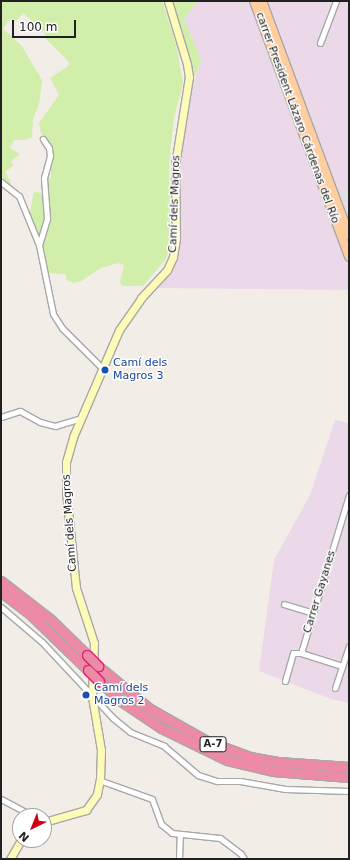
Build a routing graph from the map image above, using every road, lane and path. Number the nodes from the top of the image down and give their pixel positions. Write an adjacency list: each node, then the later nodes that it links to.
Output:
1 (168, 1): 11 (street, Camí dels Magros)
2 (254, 1): 10 (main road, carrer President Lázaro Cárdenas del Río)
3 (262, 1): 8 (main road, carrer President Lázaro Cárdenas del Río)
4 (336, 1): 5 (street)
5 (320, 43)
6 (43, 139): 9 (street)
7 (1, 182): 9 (street)
8 (349, 235)
9 (39, 245): 11 (street)
10 (349, 257)
11 (102, 368): 13 (street, Camí dels Magros)
12 (1, 417): 13 (street)
13 (82, 418): 25 (street, Camí dels Magros)
14 (349, 495): 19 (street, Carrer Gayanes)
15 (1, 581): 26 (highway, A-7, bridge)
16 (1, 592): 27 (highway, A-7, bridge)
17 (284, 604): 19 (street)
18 (1, 607): 25 (street)
19 (313, 613): 21 (street, Carrer Gayanes)
20 (349, 646): 22 (street)
21 (301, 653): 22 (street); 23 (street, Carrer Gayanes)
22 (342, 666): 24 (street)
23 (285, 681)
24 (335, 688)
25 (92, 697): 28 (street, Camí dels Magros); 29 (street)
26 (349, 766)
27 (349, 777)
28 (99, 780): 32 (street, Camí dels Magros); 33 (street)
29 (349, 791)
30 (1, 799): 31 (street)
31 (18, 808)
32 (52, 820)
33 (180, 835): 36 (street); 37 (street)
34 (16, 848): 35 (street)
35 (10, 859)
36 (179, 859)
37 (244, 859)

